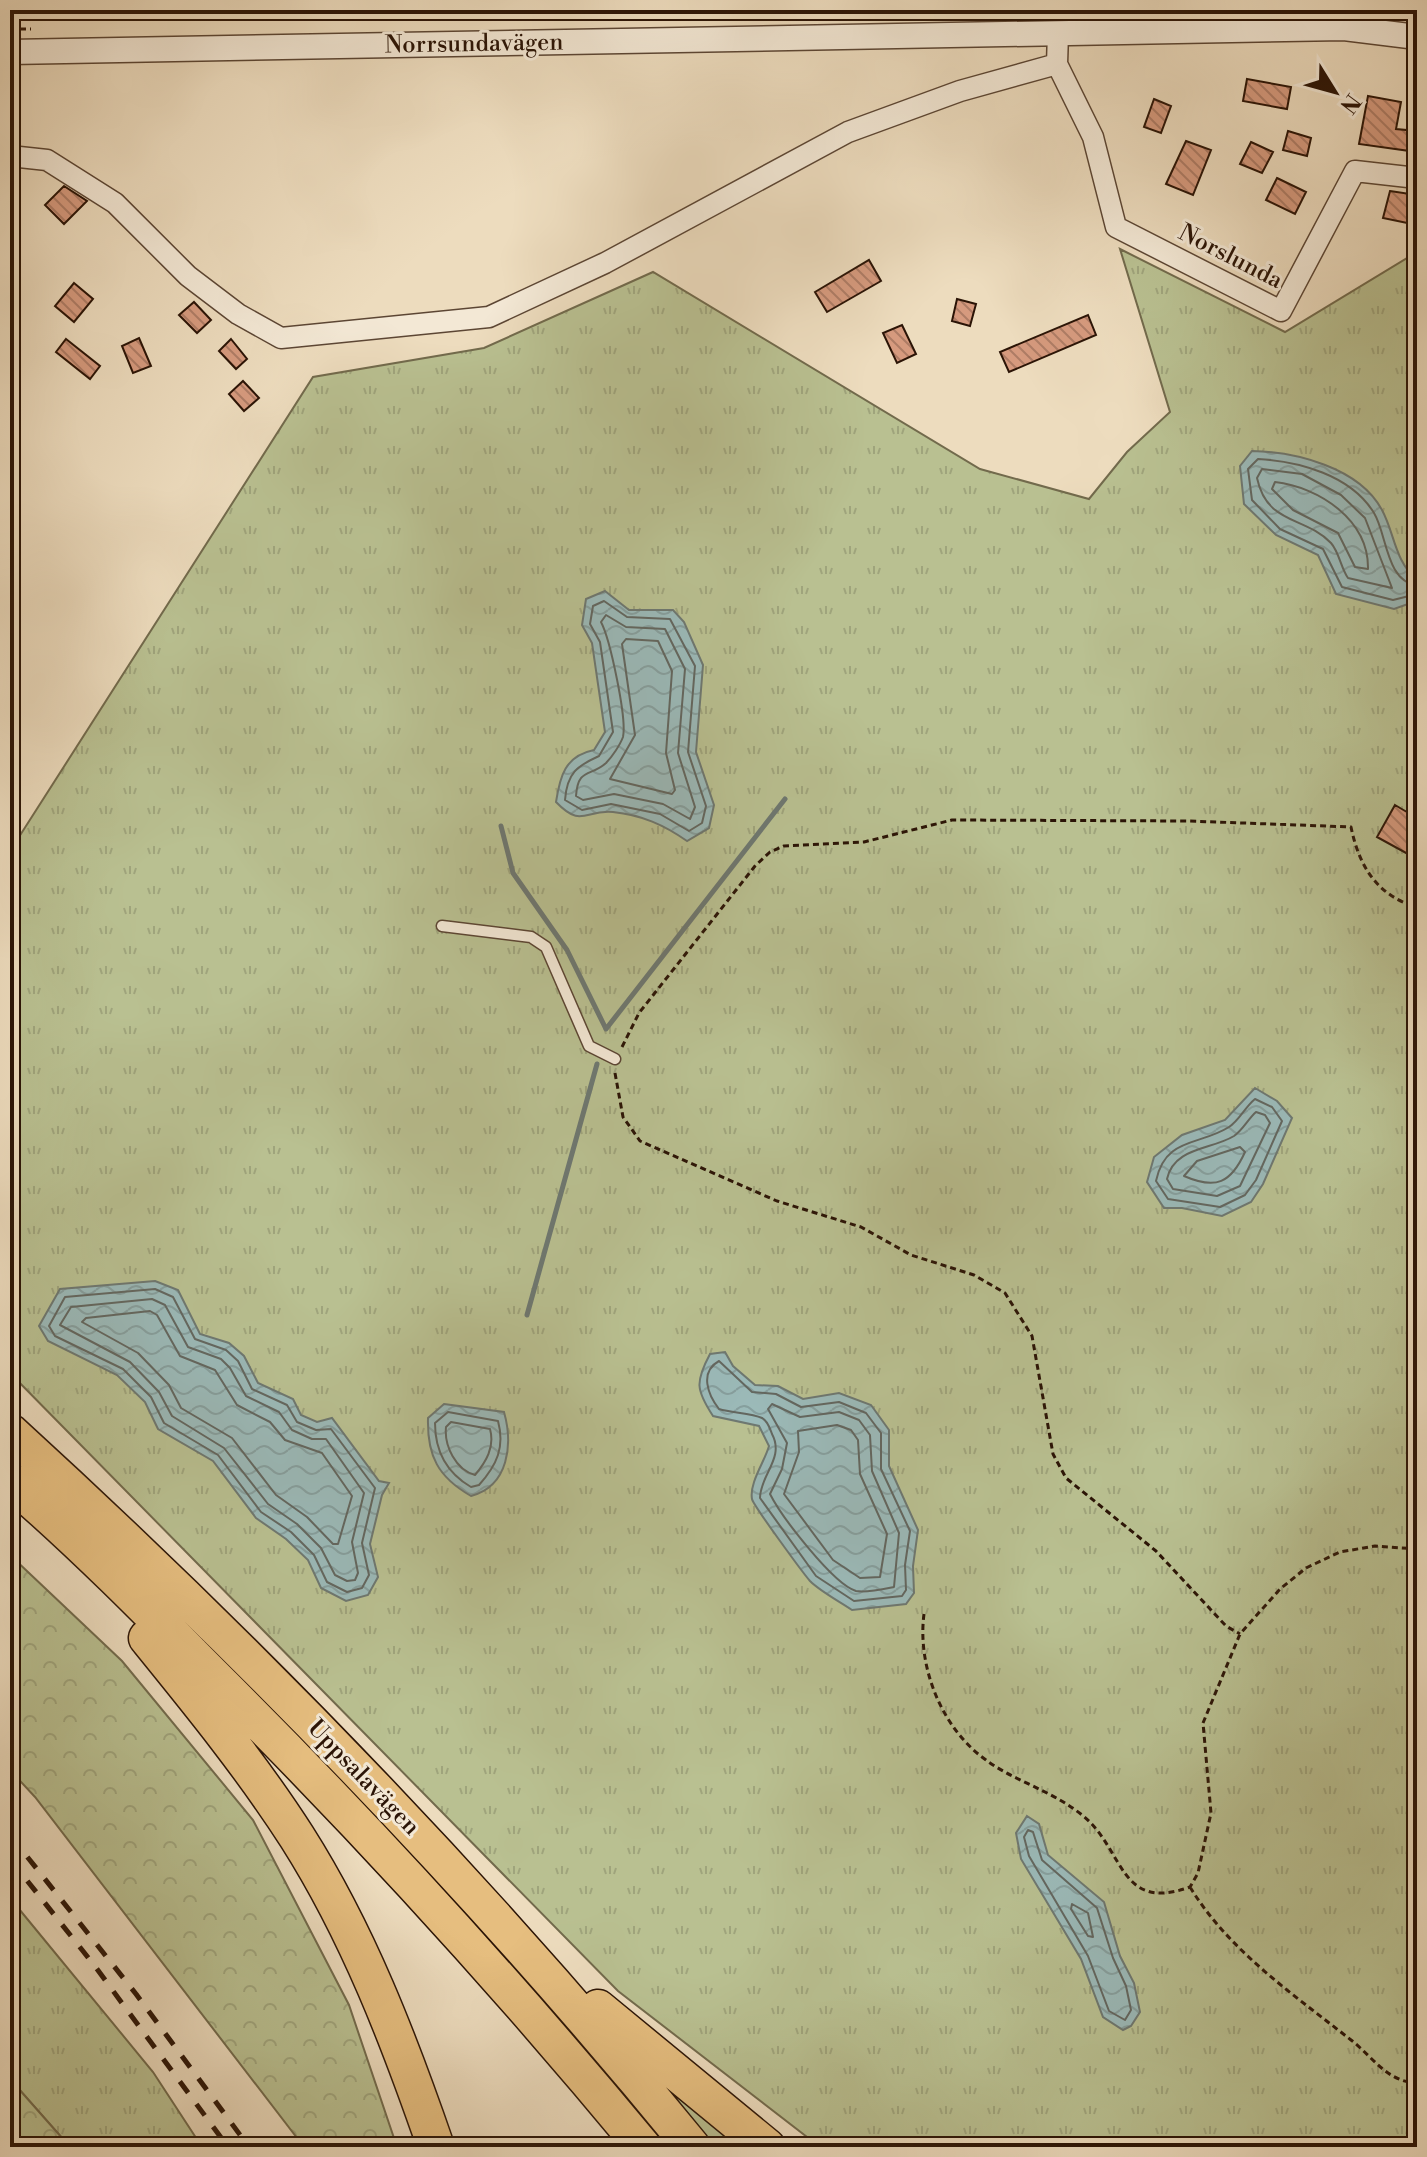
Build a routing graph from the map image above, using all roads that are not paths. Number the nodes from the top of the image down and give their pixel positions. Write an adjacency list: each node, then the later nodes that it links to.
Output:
1 (1058, 33): 2 (street, Norrsundavägen); 3 (street, Norrsundavägen); 4 (street)
2 (1417, 37)
3 (10, 52)
4 (1057, 64): 5 (street); 6 (street, Norslunda)
5 (10, 156)
6 (1417, 178)
7 (442, 926): 8 (lane)
8 (615, 1059)
9 (10, 1432): 11 (highway, Uppsalavägen)
10 (16, 1487): 12 (highway); 13 (highway, Uppsalavägen)
11 (475, 1896): 14 (highway, Uppsalavägen); 15 (highway)
12 (436, 2147)
13 (643, 2147)
14 (692, 2147)
15 (767, 2147)

